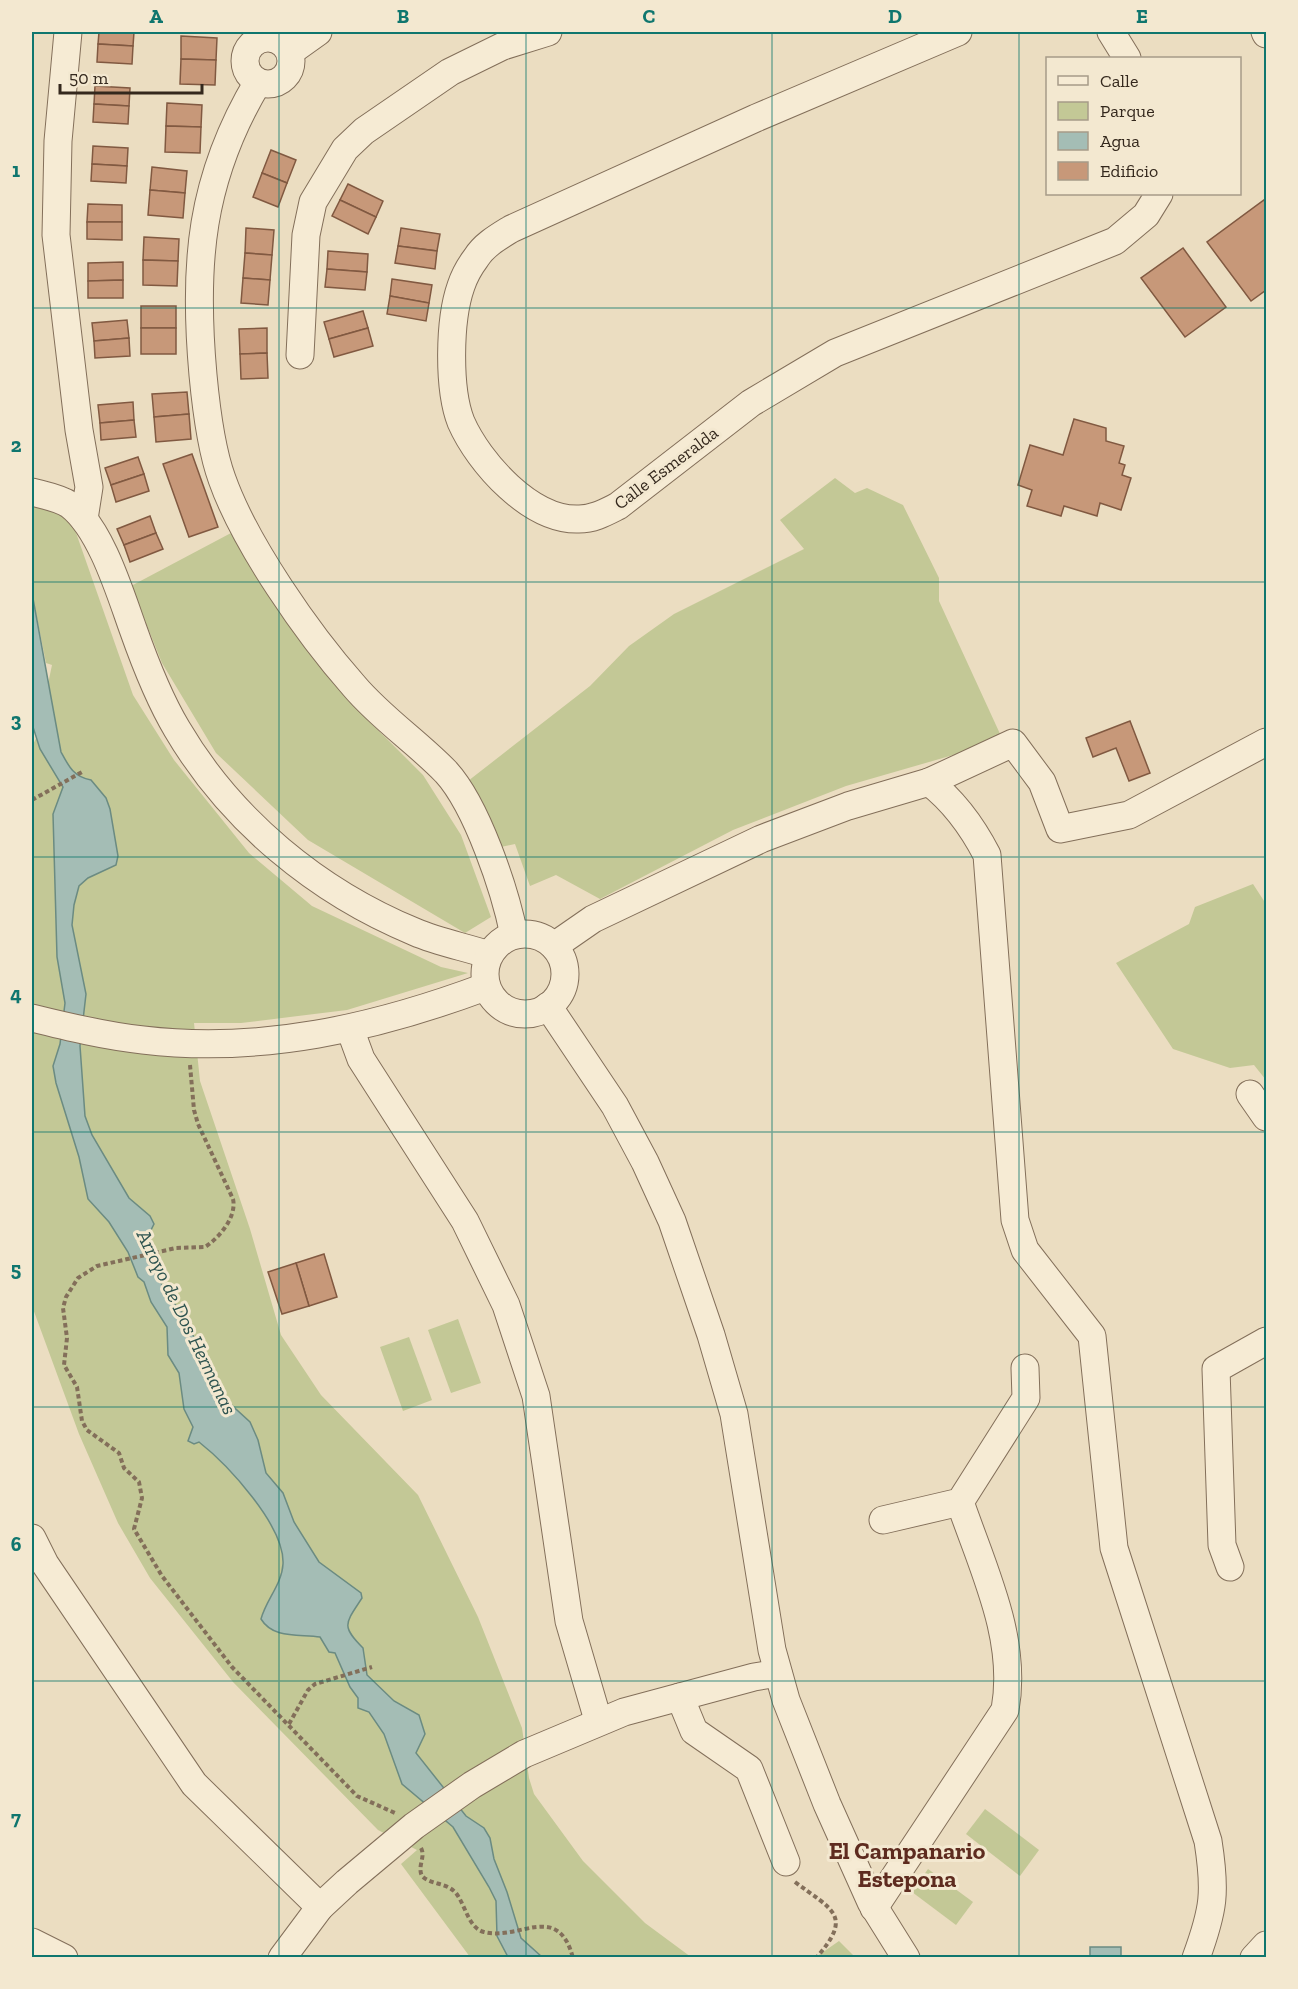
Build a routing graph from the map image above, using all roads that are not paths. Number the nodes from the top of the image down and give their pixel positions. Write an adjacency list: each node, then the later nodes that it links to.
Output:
1 (68, 32): 13 (street)
2 (318, 32): 7 (street)
3 (548, 32): 11 (street)
4 (958, 32): 10 (street, Calle Esmeralda)
5 (1111, 32): 8 (street)
6 (252, 37): 7 (street); 9 (street)
7 (290, 52): 9 (street)
8 (1126, 57)
9 (258, 82): 16 (street)
10 (1158, 195)
11 (300, 355)
12 (32, 492): 13 (street)
13 (84, 519): 18 (street)
14 (1266, 742): 15 (street)
15 (929, 782): 17 (street); 42 (street)
16 (514, 935): 17 (street); 18 (street)
17 (554, 946): 20 (street)
18 (489, 955): 19 (street)
19 (485, 987): 20 (street); 22 (street)
20 (548, 1006): 31 (street)
21 (32, 1018): 22 (street)
22 (350, 1029): 33 (street)
23 (1250, 1094): 24 (street)
24 (1266, 1117)
25 (1266, 1341): 30 (street)
26 (1025, 1368): 27 (street)
27 (960, 1502): 28 (street); 36 (street)
28 (883, 1520)
29 (32, 1538): 35 (street)
30 (1230, 1567)
31 (778, 1673): 32 (street); 36 (street)
32 (680, 1696): 33 (street); 34 (street)
33 (598, 1720): 35 (street)
34 (786, 1862)
35 (320, 1907): 40 (street)
36 (874, 1908): 41 (street)
37 (32, 1942): 39 (street)
38 (1266, 1944): 43 (street)
39 (63, 1958)
40 (282, 1958)
41 (906, 1958)
42 (1196, 1958)
43 (1254, 1958)

